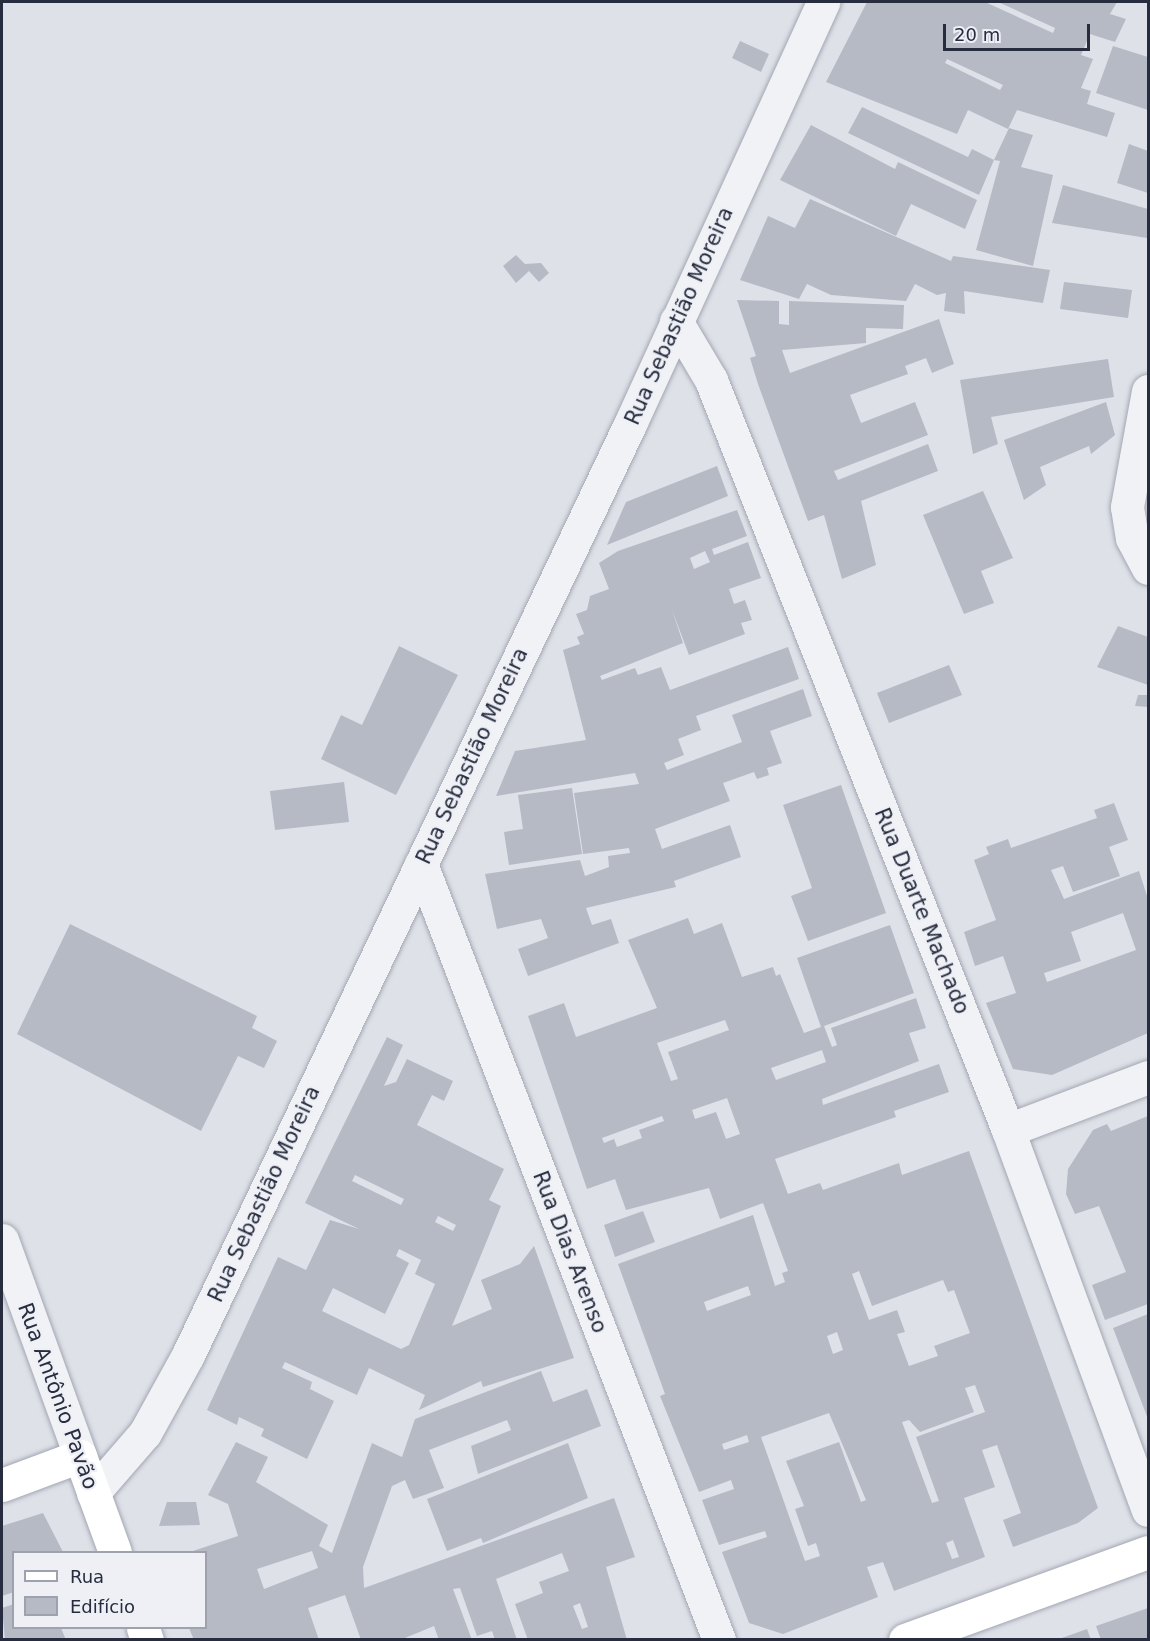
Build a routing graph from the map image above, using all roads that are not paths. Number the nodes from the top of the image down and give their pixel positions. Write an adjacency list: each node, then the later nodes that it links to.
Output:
1 (823, 2): 2 (street, Rua Sebastião Moreira)
2 (676, 321): 5 (street, Rua Sebastião Moreira); 7 (street, Rua Duarte Machado)
3 (1149, 391): 4 (street)
4 (1149, 568)
5 (421, 864): 11 (street, Rua Sebastião Moreira); 15 (street, Rua Dias Arenso)
6 (1149, 1077): 7 (street)
7 (1008, 1130): 12 (street, Rua Duarte Machado)
8 (2, 1240): 9 (street, Rua Antônio Pavão)
9 (80, 1456): 10 (street); 11 (street, Rua Antônio Pavão)
10 (2, 1485)
11 (93, 1493): 13 (street, Rua Antônio Pavão)
12 (1149, 1510)
13 (115, 1551)
14 (1149, 1552): 16 (street)
15 (718, 1640)
16 (905, 1640)

